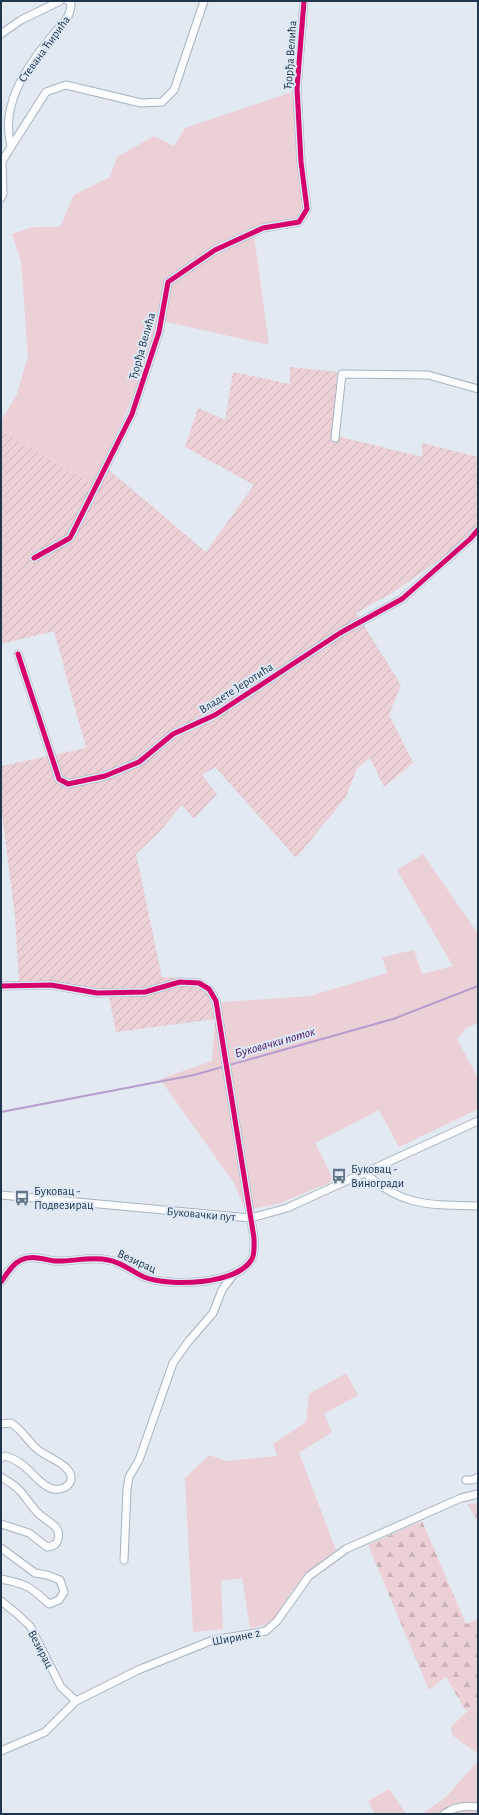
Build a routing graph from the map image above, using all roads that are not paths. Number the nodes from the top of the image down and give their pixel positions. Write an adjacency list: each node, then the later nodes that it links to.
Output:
1 (60, 1): 5 (street, Стевана Ћирића)
2 (68, 1): 6 (street, Стевана Ћирића)
3 (204, 1): 6 (street)
4 (304, 1): 11 (street, Ђорђа Велића)
5 (1, 34)
6 (11, 146): 7 (street)
7 (1, 198)
8 (478, 388): 9 (street)
9 (335, 438)
10 (478, 530): 12 (street, Владете Јеротића)
11 (34, 558)
12 (18, 654)
13 (1, 986): 18 (street, Везирац)
14 (478, 1121): 15 (street, Буковачки пут)
15 (365, 1173): 17 (street); 18 (street, Буковачки пут)
16 (2, 1197): 18 (street, Буковачки пут)
17 (478, 1206)
18 (251, 1218): 19 (street, Везирац)
19 (233, 1275): 20 (street, Везирац); 29 (street)
20 (1, 1282)
21 (1, 1424): 22 (street)
22 (1, 1458)
23 (1, 1477): 27 (street)
24 (478, 1477): 25 (street)
25 (466, 1480)
26 (478, 1494): 32 (street, Ширине 2)
27 (1, 1524)
28 (1, 1548): 30 (street)
29 (124, 1560)
30 (1, 1579)
31 (1, 1601): 32 (street, Везирац)
32 (76, 1701): 33 (street, Ширине 2)
33 (1, 1751)
34 (478, 1807): 35 (street)
35 (444, 1814)

